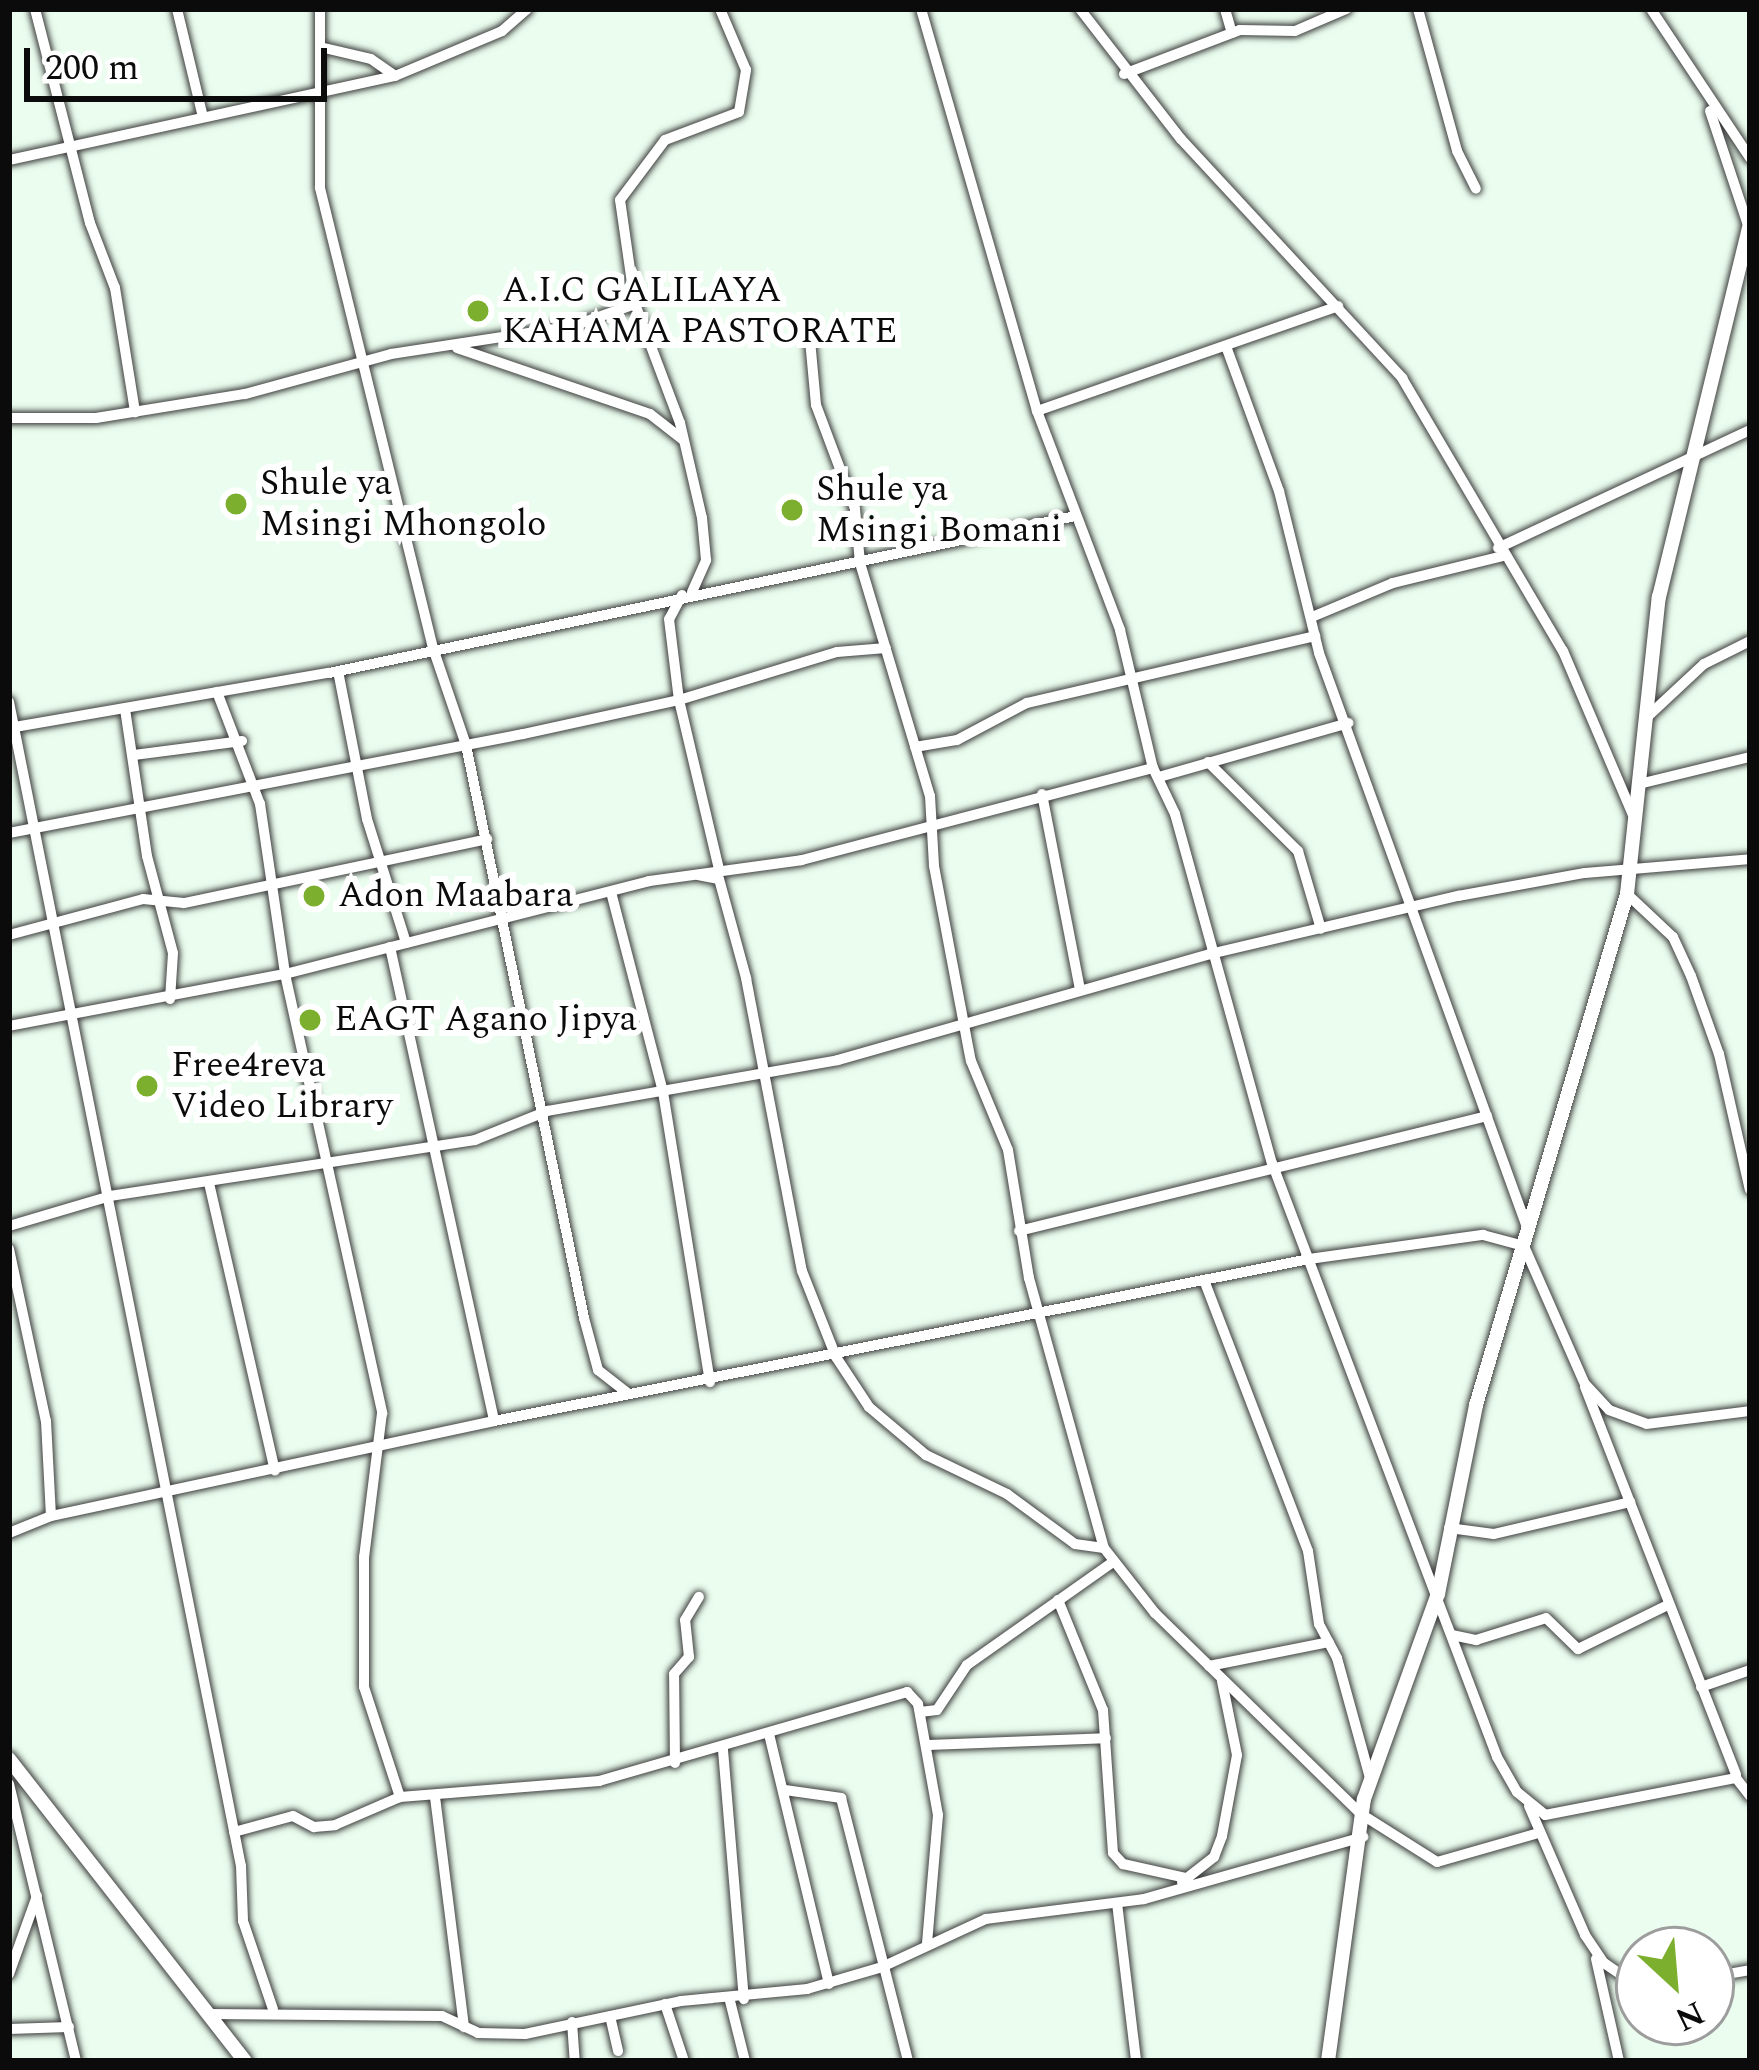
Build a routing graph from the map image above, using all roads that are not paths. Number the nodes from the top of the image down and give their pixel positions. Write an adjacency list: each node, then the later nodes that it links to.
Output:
1 (35, 9): 20 (street)
2 (177, 9): 19 (street)
3 (320, 9): 14 (street)
4 (527, 9): 16 (street)
5 (720, 9): 25 (street)
6 (921, 9): 31 (street)
7 (1080, 9): 15 (street)
8 (1225, 9): 13 (street)
9 (1346, 9): 13 (street)
10 (1418, 9): 23 (street)
11 (1674, 9): 12 (street)
12 (1655, 14): 18 (street)
13 (1232, 33): 15 (street)
14 (320, 46): 16 (street); 17 (street)
15 (1124, 74): 26 (street)
16 (395, 76): 17 (street)
17 (318, 92): 19 (street); 30 (street)
18 (1707, 102): 21 (street); 24 (street)
19 (202, 117): 20 (street)
20 (72, 145): 22 (street); 32 (street)
21 (1750, 158)
22 (9, 160)
23 (1476, 189)
24 (1749, 226): 36 (street)
25 (635, 304): 28 (street); 35 (street)
26 (1338, 306): 29 (street); 38 (street)
27 (810, 340): 39 (street)
28 (448, 346): 30 (street); 35 (street)
29 (1227, 349): 31 (street); 41 (street)
30 (363, 361): 32 (street); 45 (street)
31 (1037, 410): 37 (street)
32 (135, 412): 33 (street)
33 (9, 418)
34 (1750, 430): 36 (street)
35 (684, 442): 40 (street)
36 (1693, 456): 38 (street); 52 (street)
37 (1075, 516): 39 (street); 47 (street)
38 (1501, 552): 41 (street); 67 (street)
39 (860, 563): 40 (street); 44 (street)
40 (687, 594): 45 (street); 49 (street)
41 (1312, 617): 42 (street)
42 (1315, 636): 47 (street); 53 (street)
43 (1750, 641): 52 (street)
44 (886, 648): 49 (street); 57 (street)
45 (434, 651): 46 (street); 56 (street)
46 (338, 671): 48 (street); 61 (street)
47 (1135, 680): 57 (street); 62 (street)
48 (217, 692): 51 (street); 55 (street)
49 (679, 700): 56 (street); 74 (street)
50 (9, 702): 54 (street)
51 (125, 710): 54 (street); 58 (street)
52 (1646, 718): 64 (street)
53 (1348, 723): 60 (street); 81 (street)
54 (13, 727): 69 (street)
55 (242, 741): 58 (street); 63 (street)
56 (466, 745): 61 (street); 71 (street)
57 (915, 747): 68 (street)
58 (134, 754): 66 (street)
59 (1750, 757): 64 (street)
60 (1208, 762): 62 (street); 84 (street)
61 (357, 768): 63 (street); 73 (street)
62 (1156, 772): 65 (street); 88 (street)
63 (253, 784): 66 (street); 77 (street)
64 (1639, 784): 67 (street)
65 (1042, 794): 68 (street); 90 (street)
66 (141, 809): 69 (street); 80 (street)
67 (1635, 820): 75 (street)
68 (932, 826): 74 (street); 93 (street)
69 (36, 829): 70 (street); 83 (street)
70 (9, 833)
71 (488, 839): 73 (street); 82 (street)
72 (1750, 859): 75 (street)
73 (378, 861): 77 (street); 86 (street)
74 (719, 869): 76 (street)
75 (1630, 870): 79 (street); 81 (street)
76 (693, 874): 78 (street); 95 (street)
77 (269, 879): 80 (street); 89 (street)
78 (611, 892): 82 (street); 96 (street)
79 (1627, 894): 103 (street); 107 (street)
80 (157, 901): 83 (street); 91 (street)
81 (1407, 908): 84 (street); 98 (street)
82 (506, 918): 86 (street); 97 (street)
83 (48, 925): 85 (street); 92 (street)
84 (1322, 929): 88 (street)
85 (9, 935)
86 (406, 943): 87 (street)
87 (390, 947): 89 (street); 99 (street)
88 (1210, 954): 90 (street); 100 (street)
89 (285, 974): 91 (street); 101 (street)
90 (1079, 990): 93 (street)
91 (170, 999): 92 (street)
92 (69, 1019): 94 (street); 104 (street)
93 (964, 1022): 95 (street); 106 (street)
94 (9, 1026)
95 (766, 1074): 96 (street); 112 (street)
96 (663, 1092): 97 (street); 113 (street)
97 (547, 1111): 99 (street); 115 (street)
98 (1486, 1116): 100 (street); 107 (street)
99 (436, 1144): 101 (street); 117 (street)
100 (1272, 1163): 106 (street); 109 (street)
101 (331, 1167): 102 (street); 118 (street)
102 (209, 1184): 104 (street); 119 (street)
103 (1750, 1190)
104 (110, 1196): 105 (street); 120 (street)
105 (9, 1226)
106 (1019, 1231): 111 (street)
107 (1526, 1239): 109 (street); 114 (street); 123 (street)
108 (9, 1249): 122 (street)
109 (1309, 1259): 110 (street); 127 (street)
110 (1204, 1280): 111 (street); 132 (street)
111 (1040, 1318): 112 (street); 125 (street)
112 (836, 1357): 113 (street); 125 (street)
113 (710, 1382): 115 (street)
114 (1585, 1384): 116 (street); 121 (street)
115 (632, 1395): 117 (street)
116 (1750, 1411)
117 (494, 1421): 118 (street)
118 (381, 1446): 119 (street); 149 (street)
119 (275, 1471): 120 (street)
120 (164, 1494): 122 (street); 154 (street)
121 (1630, 1502): 123 (street); 130 (street)
122 (51, 1516): 124 (street)
123 (1449, 1528): 127 (street)
124 (9, 1533)
125 (1104, 1548): 126 (street)
126 (1113, 1562): 129 (street); 133 (street)
127 (1438, 1594): 131 (street); 145 (street)
128 (699, 1597): 143 (street)
129 (1058, 1600): 137 (street); 139 (street)
130 (1668, 1605): 131 (street); 136 (street)
131 (1452, 1636): 151 (street)
132 (1329, 1642): 133 (street); 145 (street)
133 (1209, 1666): 135 (street)
134 (1750, 1670): 136 (street)
135 (1221, 1677): 152 (street); 157 (street)
136 (1701, 1687): 144 (street)
137 (920, 1712): 138 (street); 140 (street)
138 (769, 1734): 141 (street); 147 (street)
139 (1106, 1738): 140 (street); 157 (street)
140 (927, 1745): 162 (street)
141 (723, 1750): 143 (street); 167 (street)
142 (9, 1759): 170 (street)
143 (675, 1763): 150 (street)
144 (1741, 1776): 148 (street); 151 (street)
145 (1370, 1778): 152 (street)
146 (9, 1784): 153 (street)
147 (785, 1790): 164 (street); 166 (street)
148 (1750, 1796)
149 (400, 1797): 150 (street); 154 (street)
150 (435, 1797): 174 (street)
151 (1528, 1803): 155 (street)
152 (1361, 1814): 155 (street); 156 (street)
153 (16, 1828): 159 (street)
154 (235, 1832): 169 (street)
155 (1535, 1834): 161 (street)
156 (1364, 1837): 158 (street); 184 (street)
157 (1186, 1879): 158 (street)
158 (1170, 1892): 160 (street)
159 (38, 1893): 165 (street); 173 (street)
160 (1118, 1904): 162 (street); 183 (street)
161 (1589, 1941): 163 (street); 185 (street)
162 (927, 1944): 164 (street)
163 (1615, 1965)
164 (882, 1967): 166 (street); 182 (street)
165 (9, 1974)
166 (829, 1984): 167 (street)
167 (737, 2000): 168 (street); 181 (street)
168 (665, 2004): 171 (street); 180 (street)
169 (272, 2009): 170 (street); 174 (street)
170 (208, 2014): 178 (street)
171 (610, 2016): 172 (street); 176 (street)
172 (572, 2022): 174 (street); 179 (street)
173 (69, 2027): 175 (street); 177 (street)
174 (464, 2027)
175 (9, 2029)
176 (618, 2051)
177 (76, 2061)
178 (245, 2061)
179 (575, 2061)
180 (684, 2061)
181 (745, 2061)
182 (908, 2061)
183 (1136, 2061)
184 (1328, 2061)
185 (1619, 2061)

